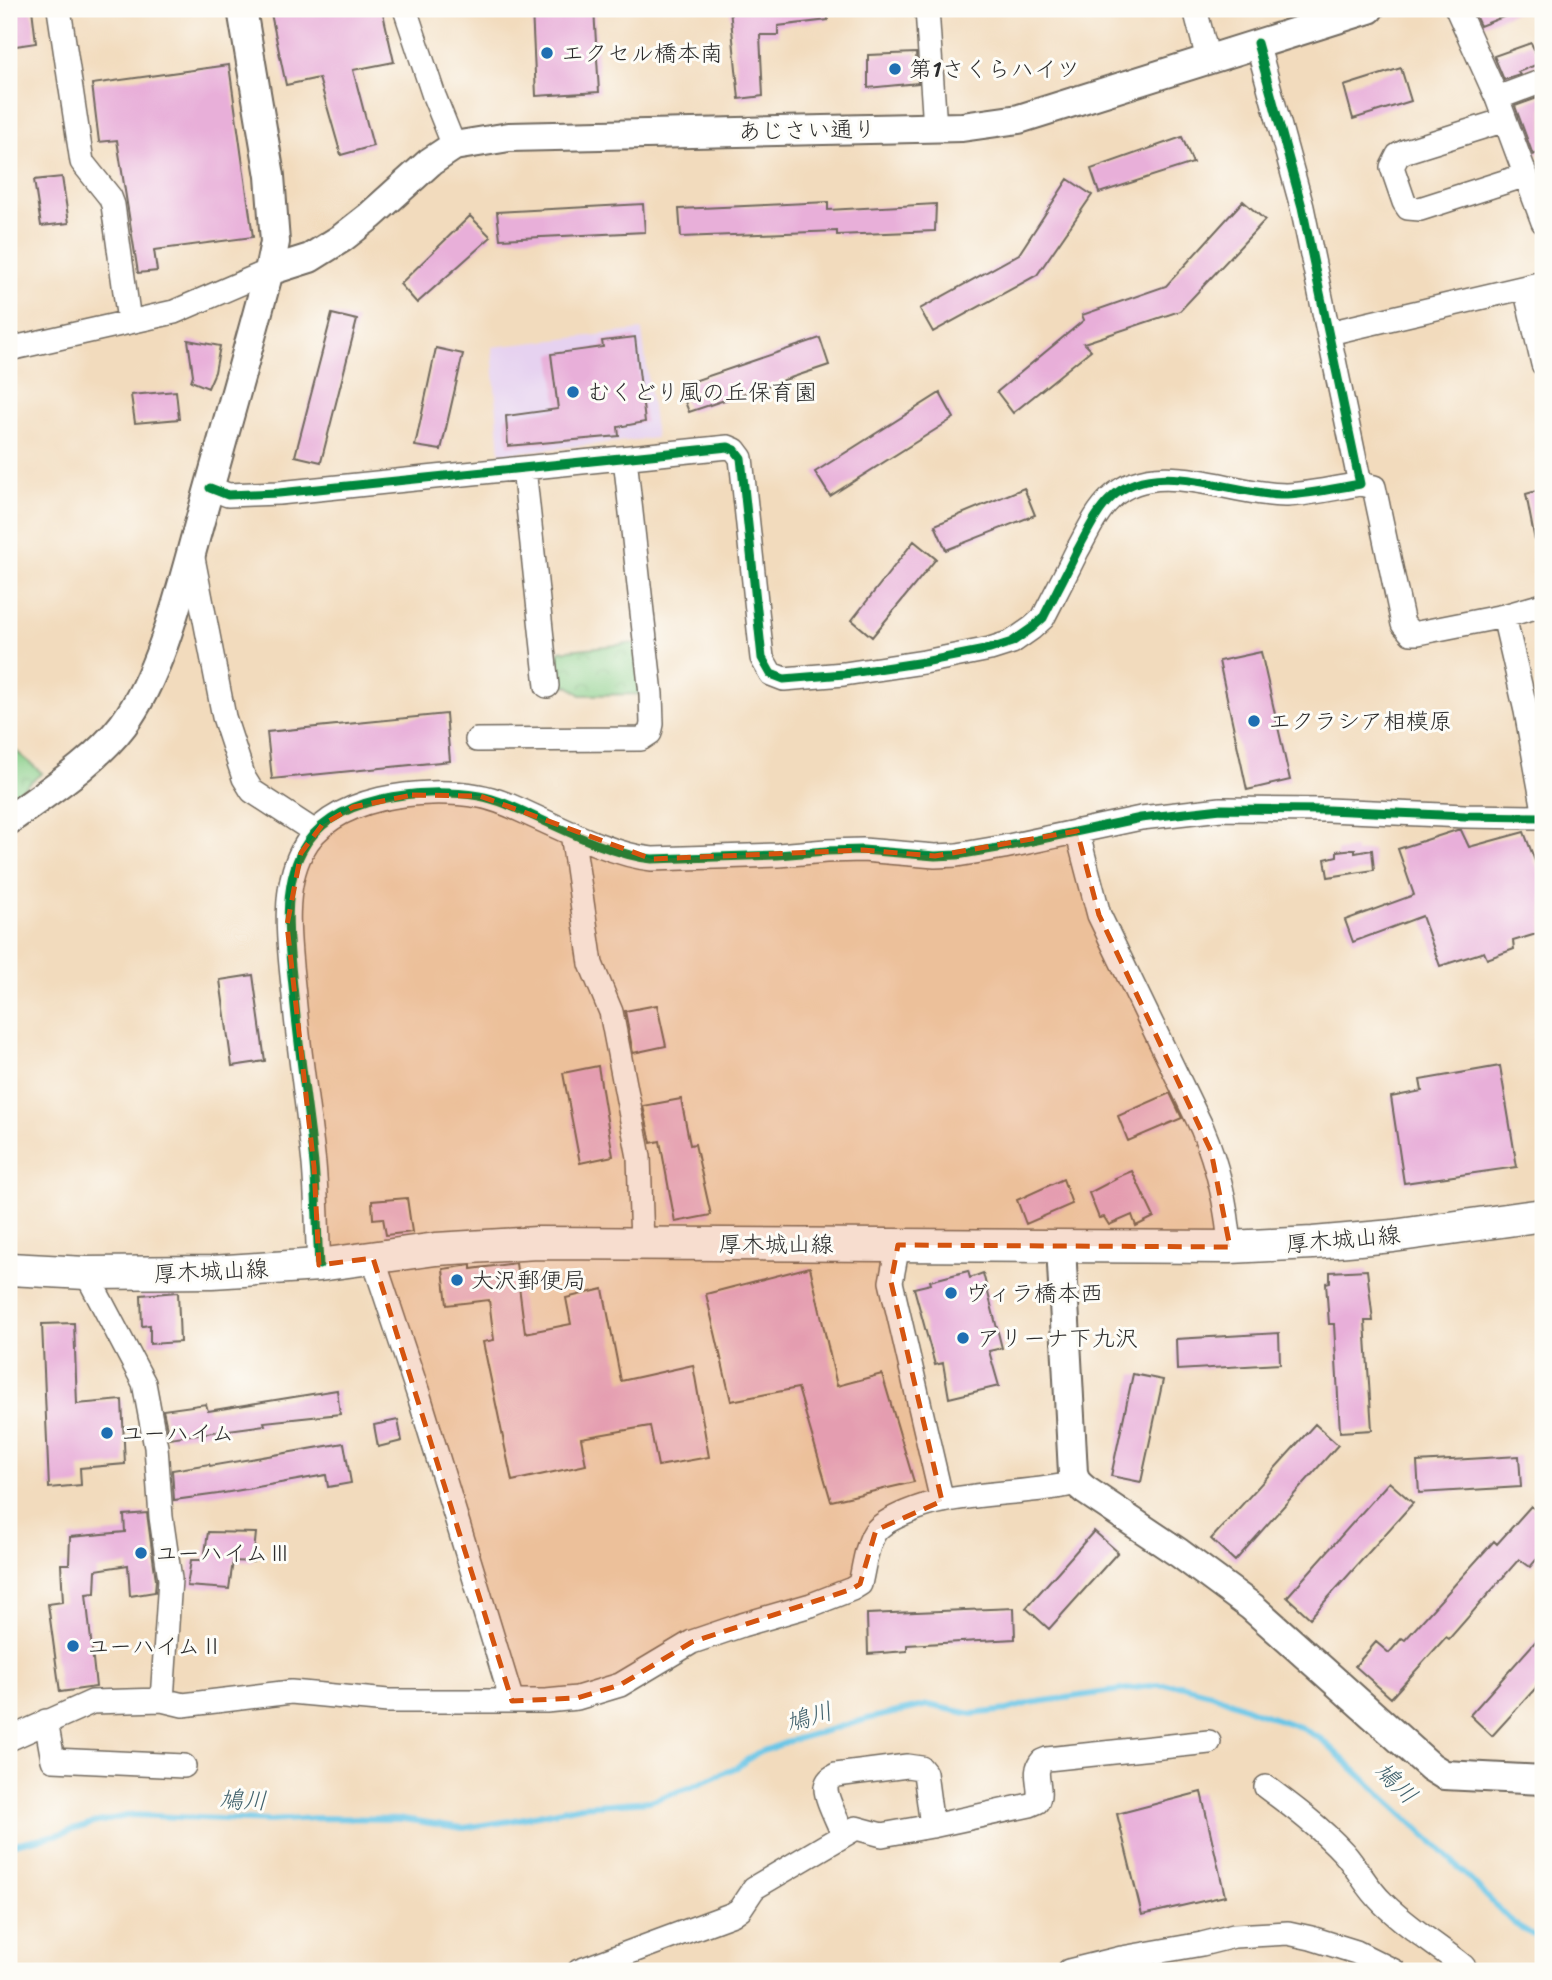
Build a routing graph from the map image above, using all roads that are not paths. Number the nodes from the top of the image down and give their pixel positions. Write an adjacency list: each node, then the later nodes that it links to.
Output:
1 (59, 9): 19 (street)
2 (242, 9): 17 (street)
3 (405, 9): 14 (street)
4 (927, 9): 13 (street)
5 (1195, 9): 9 (street)
6 (1369, 9): 8 (street, あじさい通り)
7 (1457, 9): 11 (street)
8 (1257, 43): 9 (street, あじさい通り); 20 (street)
9 (1208, 59): 13 (street, あじさい通り)
10 (1543, 81): 11 (street)
11 (1497, 98): 12 (street)
12 (1506, 120): 15 (street); 15 (street)
13 (935, 128): 14 (street, あじさい通り)
14 (454, 146): 17 (street, あじさい通り)
15 (1525, 175): 16 (street)
16 (1543, 222)
17 (270, 271): 19 (street); 26 (street)
18 (1534, 286): 20 (street); 22 (street)
19 (129, 321): 21 (street)
20 (1329, 333): 25 (street)
21 (9, 349)
22 (1543, 364)
23 (625, 458): 24 (street); 25 (street); 31 (street)
24 (524, 468): 26 (street); 30 (street)
25 (1360, 484): 29 (street)
26 (209, 488): 27 (street)
27 (192, 550): 34 (street); 36 (street)
28 (1543, 604): 29 (street)
29 (1504, 616): 32 (street)
30 (547, 686)
31 (477, 740)
32 (1543, 805)
33 (1543, 817): 35 (street)
34 (9, 820)
35 (1077, 831): 37 (street); 42 (street)
36 (315, 832): 37 (street); 44 (street)
37 (572, 833): 39 (street)
38 (1543, 1215): 42 (main road, 厚木城山線)
39 (642, 1243): 40 (main road, 厚木城山線); 43 (main road, 厚木城山線)
40 (898, 1245): 41 (main road, 厚木城山線); 48 (street)
41 (1060, 1246): 42 (main road, 厚木城山線); 47 (street)
42 (1230, 1247)
43 (373, 1258): 44 (main road, 厚木城山線); 50 (street)
44 (318, 1265): 46 (main road, 厚木城山線)
45 (9, 1269): 46 (main road, 厚木城山線)
46 (86, 1273): 49 (street)
47 (1077, 1483): 48 (street); 55 (street)
48 (942, 1501): 50 (street)
49 (162, 1700): 50 (street); 51 (street)
50 (512, 1701)
51 (46, 1721): 52 (street); 54 (street)
52 (9, 1739)
53 (1209, 1742): 57 (street)
54 (184, 1766)
55 (1543, 1780)
56 (1266, 1787): 62 (street)
57 (932, 1826): 58 (street); 58 (street)
58 (843, 1835): 59 (street)
59 (579, 1971)
60 (1069, 1971): 61 (street)
61 (1394, 1971)
62 (1467, 1971)

